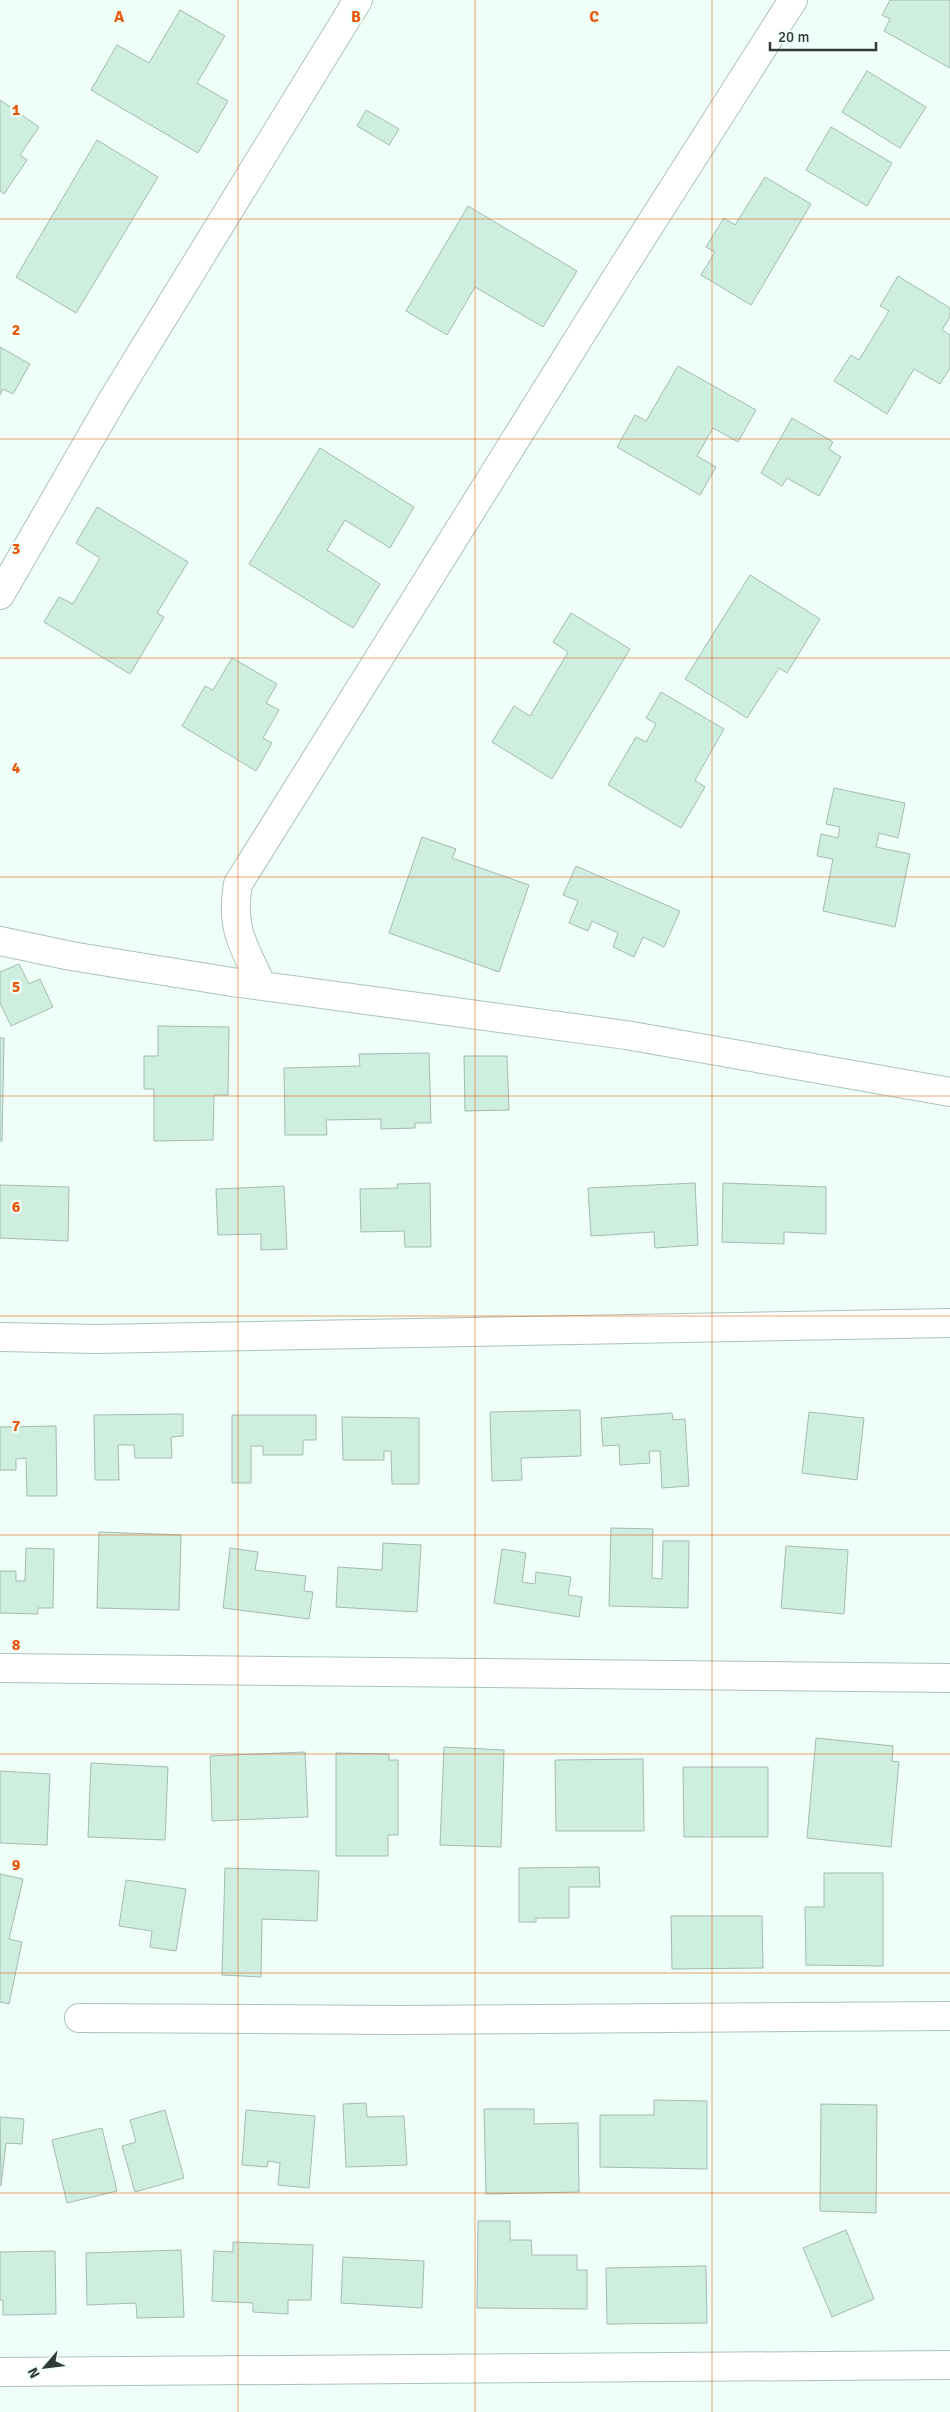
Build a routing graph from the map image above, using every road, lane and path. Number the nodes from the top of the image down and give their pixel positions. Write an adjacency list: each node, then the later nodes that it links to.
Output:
1 (358, 0): 3 (street)
2 (793, 0): 5 (street)
3 (0, 596)
4 (0, 941): 5 (street)
5 (262, 986): 6 (street)
6 (950, 1092)
7 (950, 1324): 8 (street)
8 (0, 1337)
9 (0, 1668): 10 (street)
10 (950, 1678)
11 (950, 2016): 12 (street)
12 (79, 2018)
13 (950, 2365): 14 (street)
14 (0, 2372)

